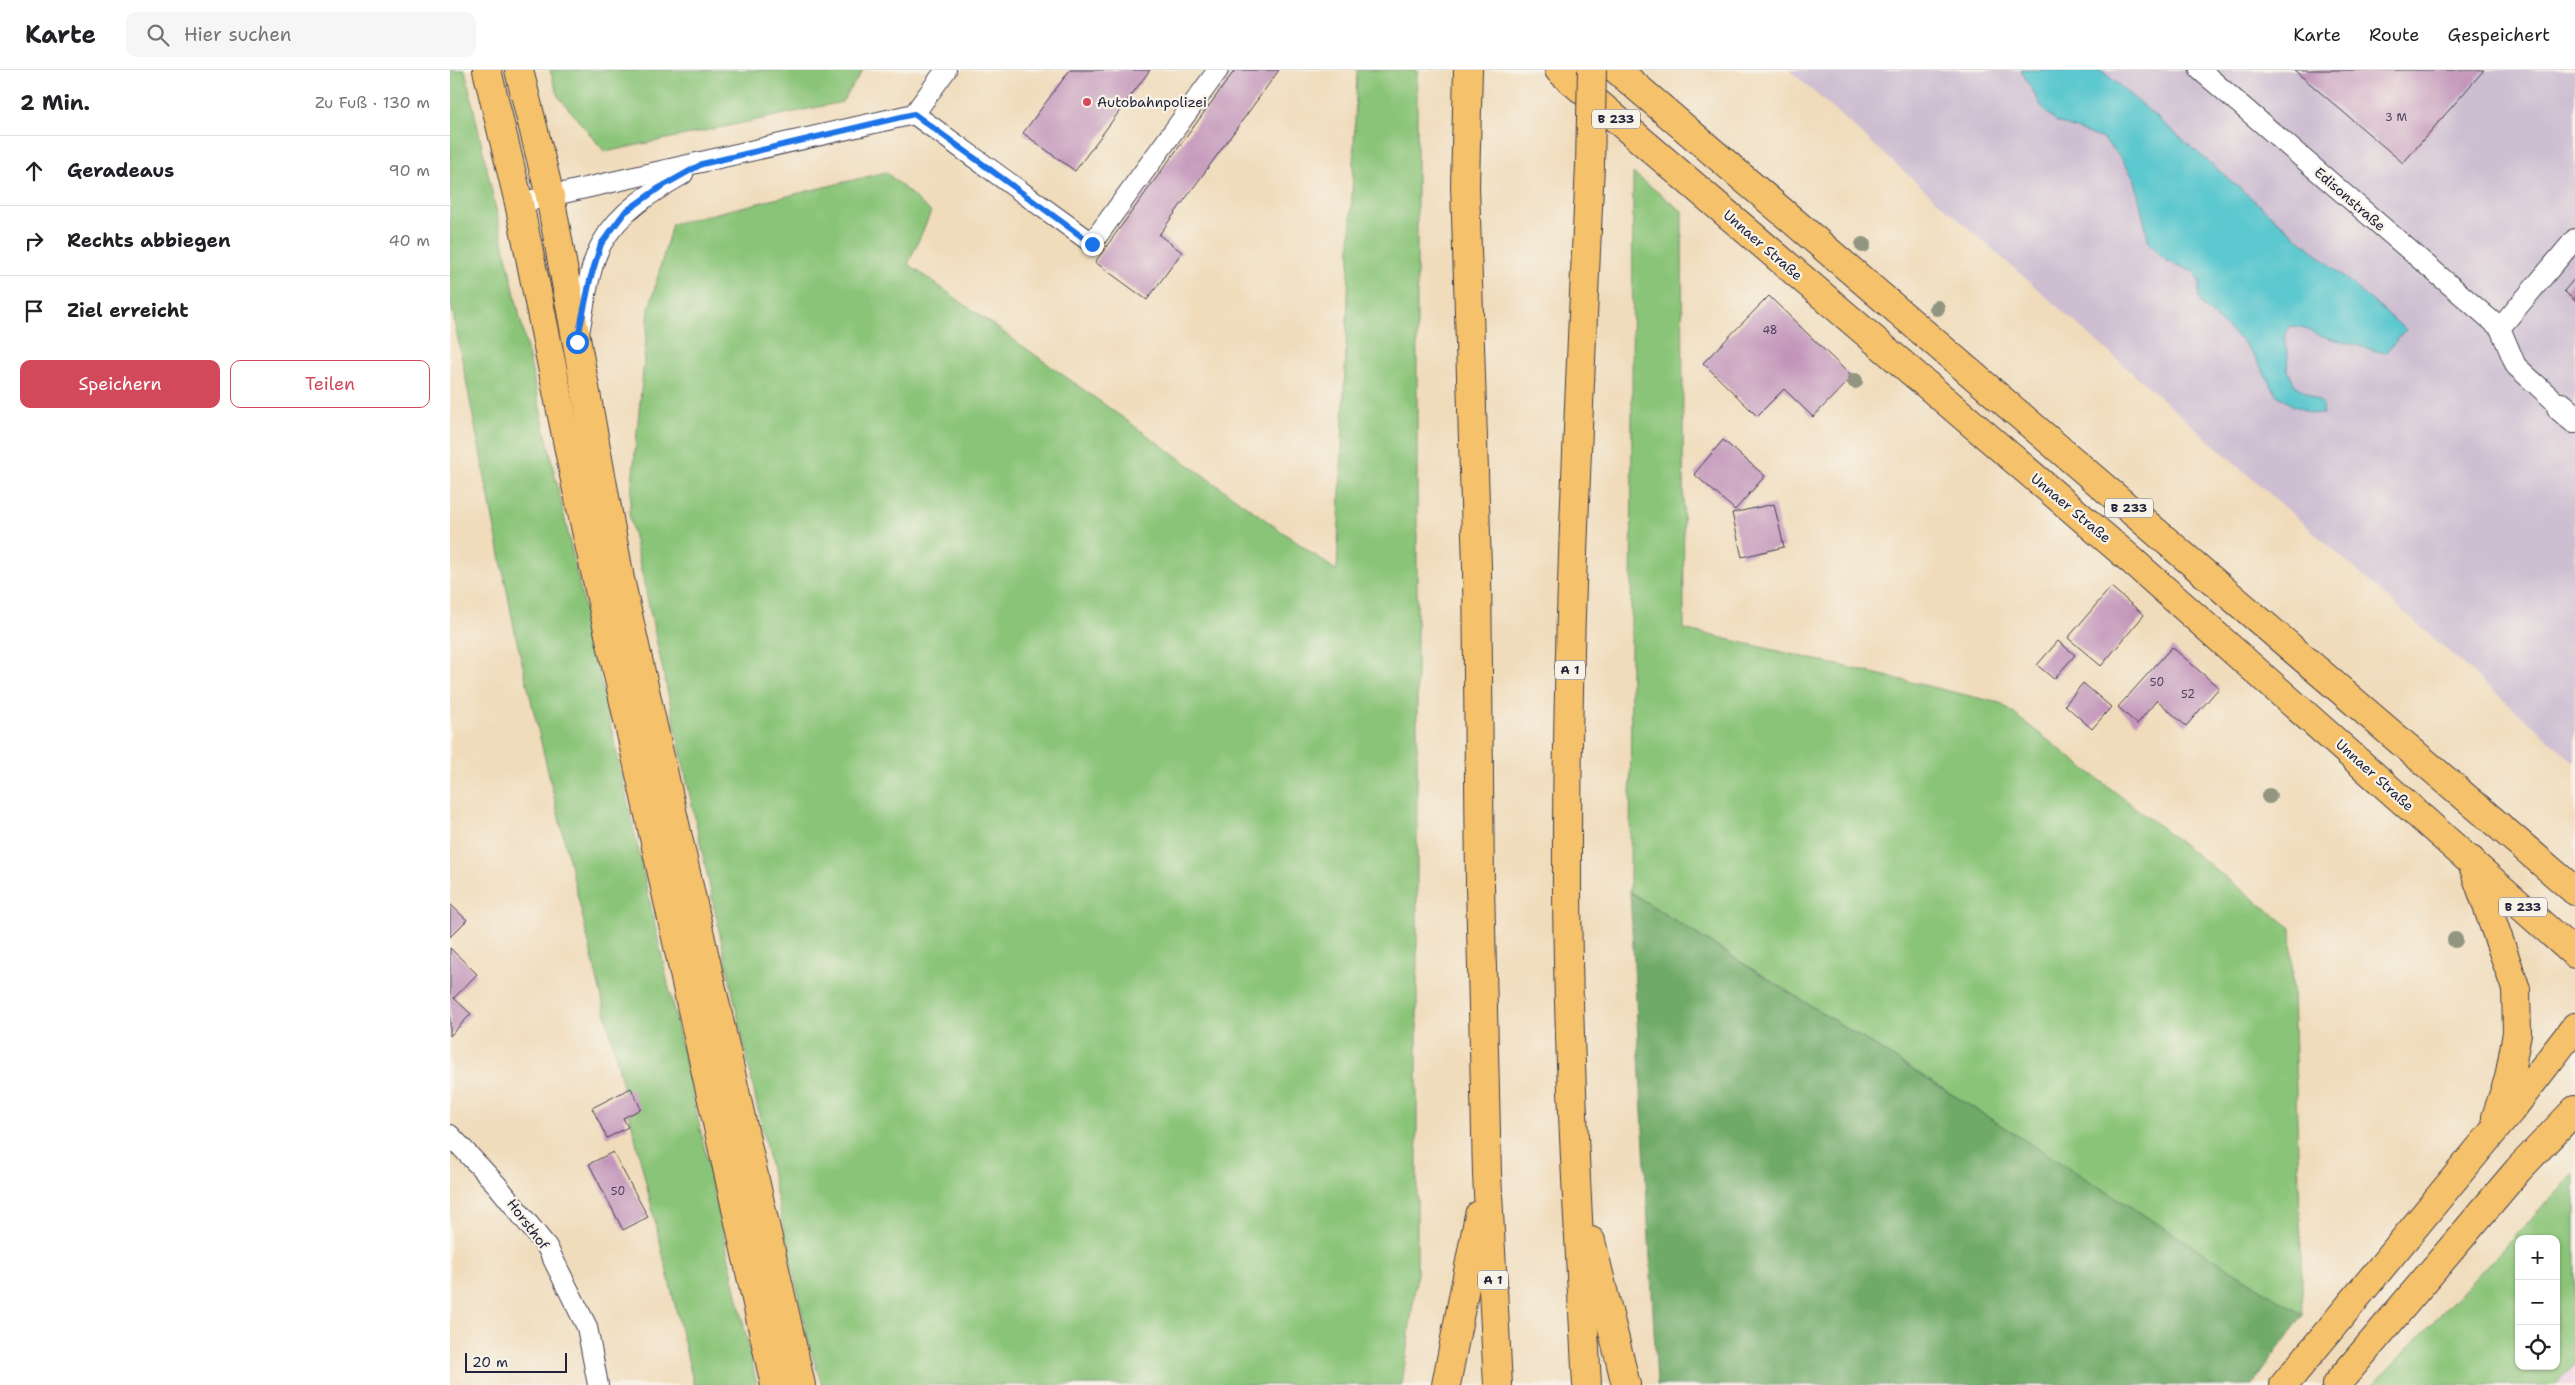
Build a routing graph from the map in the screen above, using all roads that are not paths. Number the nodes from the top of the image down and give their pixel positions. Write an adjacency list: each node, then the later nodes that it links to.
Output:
1 (487, 70): 13 (main road)
2 (519, 70): 12 (main road)
3 (946, 70): 10 (lane)
4 (1218, 70): 10 (lane)
5 (1468, 70): 25 (main road, A 1)
6 (1559, 70): 18 (main road, Unnaer Straße / B 233)
7 (1592, 70): 26 (main road, A 1, bridge)
8 (1617, 70): 19 (main road, B 233)
9 (2200, 70): 15 (lane, Edisonstraße)
10 (914, 114): 11 (lane)
11 (702, 164): 12 (lane); 16 (lane)
12 (550, 196): 13 (lane); 16 (main road)
13 (519, 203): 28 (main road)
14 (2575, 239): 15 (lane)
15 (2500, 328): 17 (lane, Edisonstraße)
16 (577, 342): 29 (main road)
17 (2568, 413)
18 (2470, 860): 20 (main road, Unnaer Straße / B 233); 24 (main road)
19 (2575, 891)
20 (2575, 954)
21 (2575, 1027): 24 (main road)
22 (2575, 1110): 35 (main road)
23 (450, 1135): 27 (lane, Horsthof)
24 (2490, 1135): 34 (main road)
25 (1487, 1174): 30 (main road); 31 (main road, A 1)
26 (1576, 1176): 32 (main road, A 1); 33 (main road)
27 (598, 1385)
28 (775, 1385)
29 (801, 1385)
30 (1446, 1385)
31 (1498, 1385)
32 (1587, 1385)
33 (1626, 1385)
34 (2284, 1385)
35 (2336, 1385)

